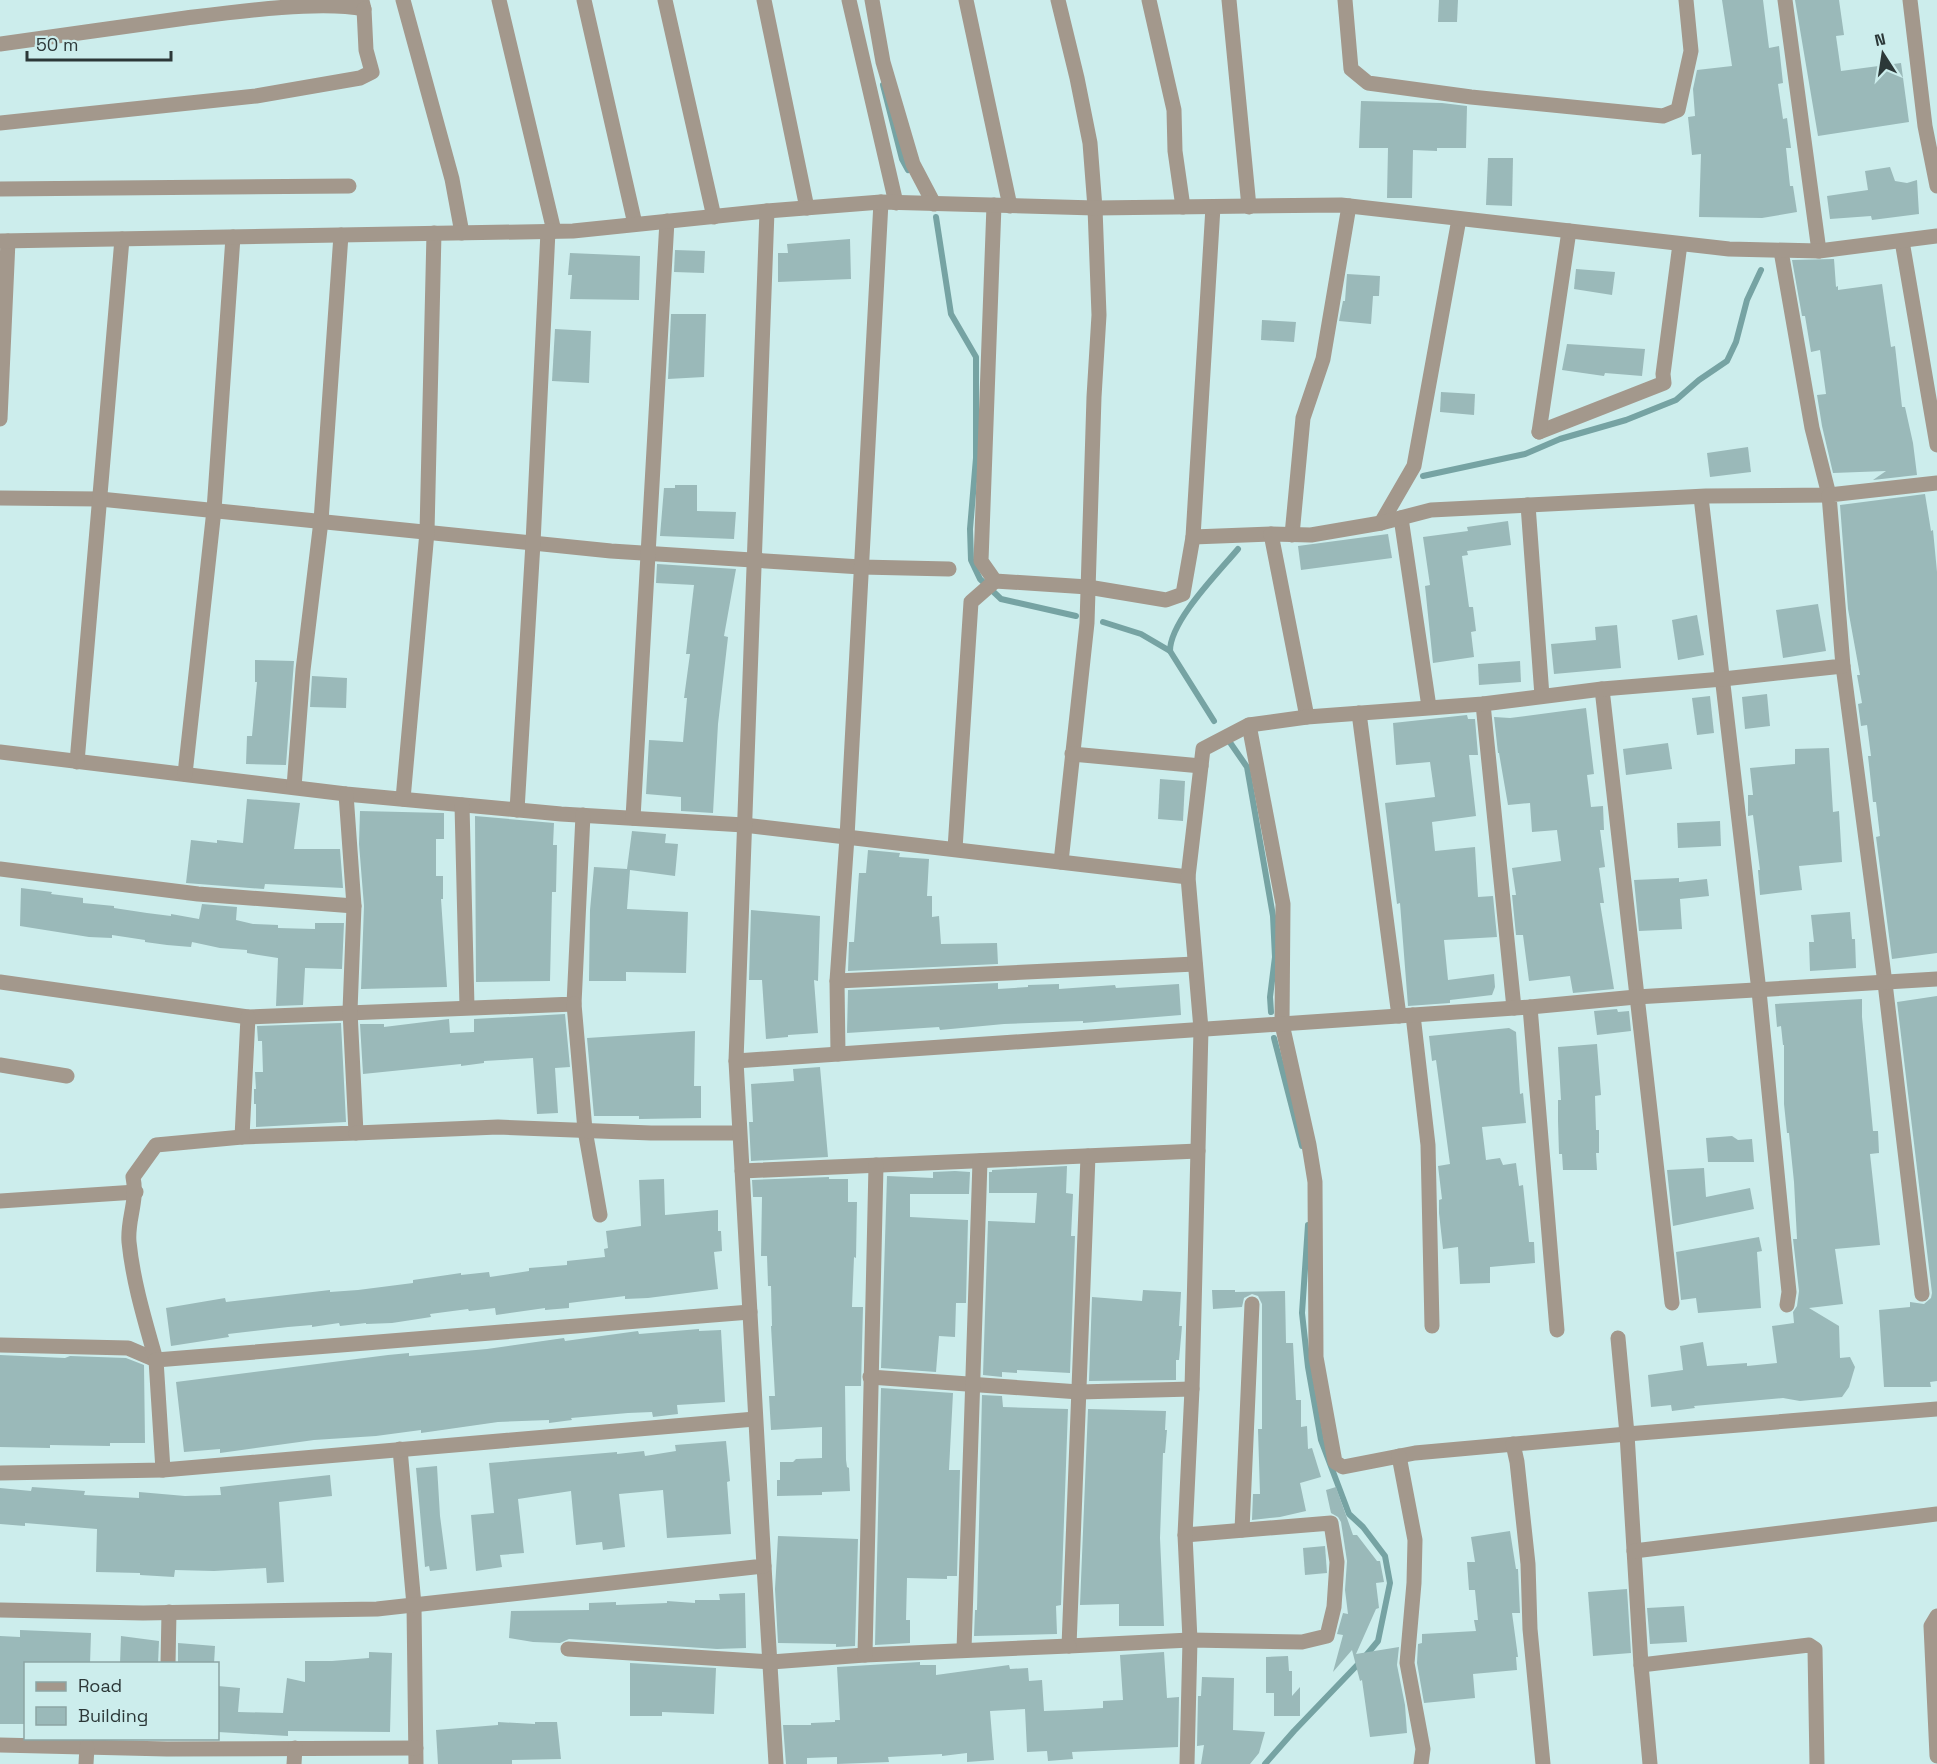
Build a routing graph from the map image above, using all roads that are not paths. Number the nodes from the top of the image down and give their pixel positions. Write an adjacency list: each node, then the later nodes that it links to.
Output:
1 (403, 0): 40 (street)
2 (499, 0): 37 (street)
3 (584, 0): 36 (street)
4 (665, 0): 33 (street)
5 (764, 0): 30 (street)
6 (849, 0): 22 (street)
7 (872, 0): 23 (street)
8 (966, 0): 25 (street)
9 (1058, 0): 31 (street)
10 (1149, 0): 27 (street)
11 (1229, 0): 29 (street)
12 (1345, 0): 13 (street)
13 (1686, 0)
14 (1785, 0): 49 (street)
15 (1910, 0): 20 (street)
16 (363, 4): 17 (street); 18 (street)
17 (0, 44)
18 (0, 123)
19 (349, 186): 21 (street)
20 (1937, 186)
21 (0, 189)
22 (888, 202): 23 (street); 30 (street); 69 (street)
23 (934, 204): 24 (street)
24 (994, 205): 25 (street); 71 (street)
25 (1010, 206): 31 (street)
26 (1348, 206): 29 (street); 34 (street); 64 (street)
27 (1183, 207): 28 (street); 31 (street)
28 (1213, 207): 29 (street); 65 (street)
29 (1249, 207)
30 (807, 208): 32 (street)
31 (1095, 208): 72 (street)
32 (767, 211): 33 (street); 68 (street)
33 (714, 217): 35 (street)
34 (1459, 219): 38 (street); 61 (street)
35 (667, 221): 36 (street); 67 (street)
36 (635, 224): 37 (street)
37 (551, 231): 40 (street); 66 (street)
38 (1569, 231): 47 (street); 47 (street)
39 (434, 233): 40 (street); 41 (street); 62 (street)
40 (462, 233)
41 (341, 235): 43 (street); 60 (street)
42 (1937, 236): 46 (street)
43 (233, 237): 44 (street); 58 (street)
44 (122, 239): 45 (street); 56 (street)
45 (4, 241): 50 (street)
46 (1902, 241): 49 (street); 51 (street)
47 (1680, 244): 48 (street)
48 (1781, 251): 49 (street); 53 (street)
49 (1819, 252)
50 (0, 419)
51 (1937, 445)
52 (1937, 483): 53 (street)
53 (1829, 495): 54 (street); 73 (street)
54 (1701, 497): 57 (street); 74 (street)
55 (0, 498): 56 (street)
56 (100, 499): 58 (street); 84 (street)
57 (1528, 505): 59 (street); 76 (street)
58 (214, 510): 60 (street); 86 (street)
59 (1401, 518): 61 (street); 78 (street)
60 (321, 521): 62 (street); 87 (street)
61 (1381, 523): 64 (street)
62 (427, 532): 66 (street); 89 (street)
63 (1271, 534): 64 (street); 65 (street); 80 (street)
64 (1292, 535)
65 (1193, 537): 72 (street)
66 (533, 543): 67 (street); 91 (street)
67 (648, 553): 68 (street); 93 (street)
68 (754, 560): 69 (street); 94 (street)
69 (861, 567): 70 (street); 95 (street)
70 (950, 569)
71 (995, 581): 72 (street); 96 (street)
72 (1088, 587): 83 (street)
73 (1843, 666): 74 (street); 105 (street)
74 (1723, 679): 75 (street); 106 (street)
75 (1602, 689): 76 (street); 107 (street)
76 (1542, 696): 77 (street)
77 (1483, 704): 78 (street); 111 (street)
78 (1429, 707): 79 (street)
79 (1359, 712): 80 (street); 113 (street)
80 (1307, 717): 81 (street)
81 (1249, 725): 85 (street); 115 (street)
82 (0, 752): 84 (street)
83 (1072, 754): 85 (street); 97 (street)
84 (77, 762): 86 (street)
85 (1201, 766): 99 (street)
86 (185, 774): 87 (street)
87 (294, 788): 88 (street)
88 (346, 794): 89 (street); 100 (street)
89 (402, 799): 90 (street)
90 (462, 805): 91 (street); 109 (street)
91 (517, 810): 92 (street)
92 (583, 815): 93 (street); 108 (street)
93 (633, 818): 94 (street)
94 (744, 825): 95 (street); 118 (street)
95 (847, 837): 96 (street); 103 (street)
96 (955, 849): 97 (street)
97 (1061, 862): 99 (street)
98 (0, 869): 100 (street)
99 (1188, 877): 101 (street)
100 (354, 906): 112 (street)
101 (1196, 964): 103 (street); 116 (street)
102 (1937, 979): 105 (street)
103 (837, 981): 117 (street)
104 (0, 982): 114 (street)
105 (1885, 983): 106 (street); 133 (street)
106 (1759, 991): 107 (street); 136 (street)
107 (1636, 998): 110 (street); 134 (street)
108 (574, 1004): 109 (street); 121 (street)
109 (467, 1007): 112 (street)
110 (1530, 1007): 111 (street); 139 (street)
111 (1514, 1008): 113 (street)
112 (350, 1011): 114 (street); 122 (street)
113 (1406, 1015): 115 (street); 138 (street)
114 (248, 1017): 124 (street)
115 (1282, 1024): 116 (street); 152 (street)
116 (1201, 1029): 117 (street); 125 (street)
117 (838, 1054): 118 (street)
118 (736, 1061): 123 (street)
119 (0, 1065): 120 (street)
120 (67, 1076)
121 (585, 1130): 122 (street); 123 (street); 132 (street)
122 (356, 1133): 124 (street)
123 (740, 1133): 129 (street)
124 (242, 1137): 130 (street)
125 (1198, 1151): 126 (street); 145 (street)
126 (1088, 1156): 127 (street); 146 (street)
127 (980, 1161): 128 (street); 144 (street)
128 (876, 1165): 129 (street); 143 (street)
129 (742, 1171): 137 (street)
130 (136, 1192): 131 (street); 142 (street)
131 (0, 1201)
132 (600, 1215)
133 (1922, 1294)
134 (1672, 1303)
135 (1252, 1304): 156 (street)
136 (1787, 1305)
137 (750, 1312): 142 (street); 148 (street)
138 (1432, 1326)
139 (1557, 1330)
140 (1618, 1338): 149 (street)
141 (0, 1345): 142 (street)
142 (156, 1360): 153 (street)
143 (870, 1377): 144 (street); 168 (street)
144 (974, 1385): 146 (street); 167 (street)
145 (1192, 1389): 146 (street); 157 (street)
146 (1079, 1392): 165 (street)
147 (1937, 1409): 149 (street)
148 (755, 1419): 151 (street); 159 (street)
149 (1627, 1434): 150 (street); 158 (street)
150 (1513, 1444): 152 (street); 184 (street)
151 (400, 1449): 153 (street); 160 (street)
152 (1399, 1456): 183 (street)
153 (163, 1470): 154 (street)
154 (0, 1473)
155 (1937, 1514): 158 (street)
156 (1242, 1530): 157 (street); 164 (street)
157 (1185, 1535): 164 (street)
158 (1634, 1551): 171 (street)
159 (764, 1566): 160 (street); 170 (street)
160 (414, 1605): 162 (street); 176 (street)
161 (0, 1610): 162 (street)
162 (169, 1612): 169 (street)
163 (1937, 1616): 177 (street)
164 (1190, 1640): 165 (street); 182 (street)
165 (1069, 1646): 167 (street)
166 (568, 1649): 170 (street)
167 (964, 1650): 168 (street)
168 (865, 1655): 170 (street)
169 (168, 1662)
170 (771, 1662): 181 (street)
171 (1641, 1665): 185 (street); 186 (street)
172 (167, 1744): 174 (street); 175 (street)
173 (0, 1745): 174 (street)
174 (87, 1747): 178 (street)
175 (295, 1748): 176 (street); 179 (street)
176 (416, 1748): 180 (street)
177 (1937, 1756)
178 (86, 1764)
179 (294, 1764)
180 (416, 1764)
181 (776, 1764)
182 (1187, 1764)
183 (1421, 1764)
184 (1544, 1764)
185 (1650, 1764)
186 (1817, 1764)

